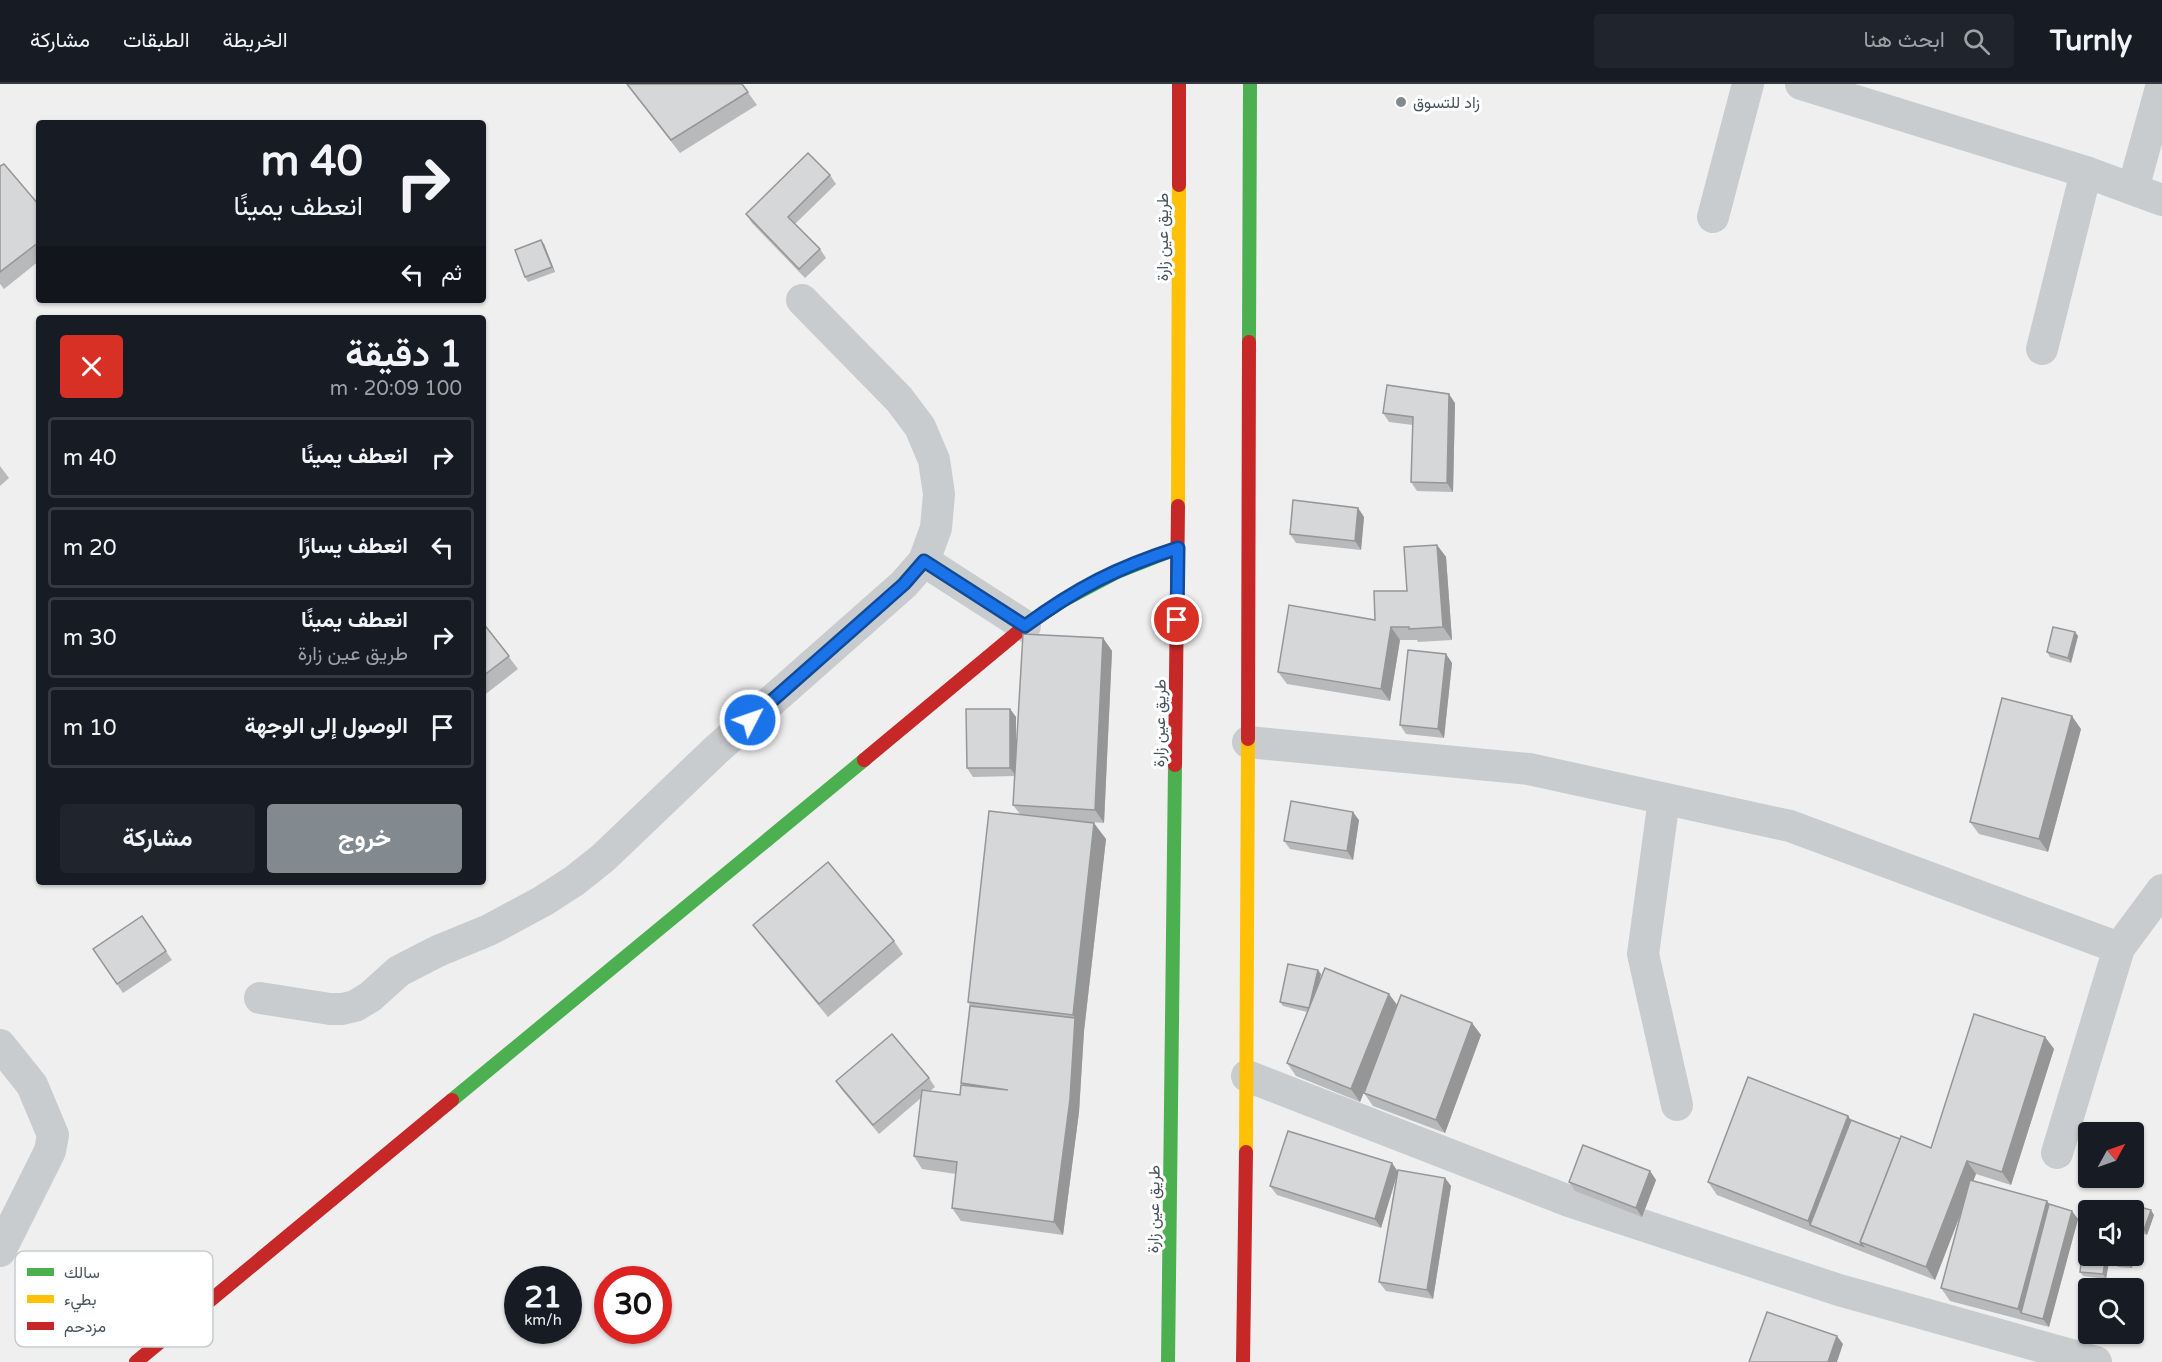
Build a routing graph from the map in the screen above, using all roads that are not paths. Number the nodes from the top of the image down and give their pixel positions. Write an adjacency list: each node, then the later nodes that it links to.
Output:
1 (1179, 84): 11 (main road, طريق عين زارة)
2 (1250, 84): 14 (main road)
3 (1748, 84): 8 (street)
4 (1801, 84): 6 (street)
5 (2162, 84): 7 (street)
6 (2086, 172): 7 (street); 10 (street)
7 (2148, 195)
8 (1713, 217)
9 (802, 300): 12 (street)
10 (2042, 349)
11 (1178, 548): 13 (main road); 27 (main road, طريق عين زارة)
12 (924, 561): 13 (street); 18 (street)
13 (1025, 626): 24 (main road)
14 (1248, 742): 15 (street); 20 (main road)
15 (1664, 799): 17 (street); 21 (street)
16 (2162, 890): 17 (street)
17 (2119, 948): 22 (street)
18 (260, 998)
19 (0, 1045): 23 (street)
20 (1247, 1076): 28 (main road); 29 (street)
21 (1677, 1105)
22 (2057, 1154)
23 (0, 1251)
24 (213, 1298)
25 (154, 1347): 26 (main road)
26 (136, 1362)
27 (1168, 1362)
28 (1243, 1362)
29 (2096, 1362)

